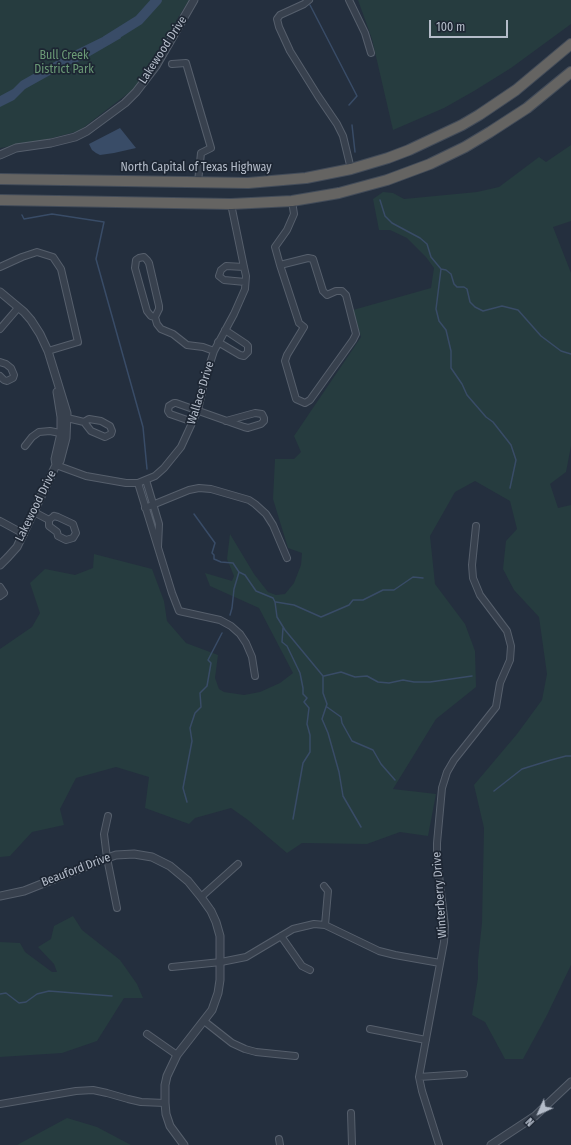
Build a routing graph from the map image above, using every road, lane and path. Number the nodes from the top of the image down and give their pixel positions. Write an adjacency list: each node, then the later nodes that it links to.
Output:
1 (194, 0): 8 (street, Lakewood Drive)
2 (309, 0): 9 (street)
3 (349, 0): 5 (street)
4 (569, 49): 9 (highway, North Capital of Texas Highway)
5 (371, 53)
6 (172, 64): 11 (street)
7 (571, 72): 13 (highway)
8 (0, 155)
9 (351, 169): 11 (highway, North Capital of Texas Highway)
10 (0, 179): 11 (highway, North Capital of Texas Highway)
11 (198, 182)
12 (0, 200): 14 (highway)
13 (292, 201): 14 (highway); 15 (street)
14 (231, 204): 17 (street, Wallace Drive)
15 (280, 265): 15 (street)
16 (0, 267): 25 (street)
17 (244, 267): 18 (street, Wallace Drive); 18 (street)
18 (245, 282): 23 (street, Wallace Drive)
19 (0, 292): 20 (street, Lakewood Drive)
20 (18, 308): 22 (street); 25 (street, Lakewood Drive)
21 (155, 317): 21 (street); 26 (street)
22 (0, 329)
23 (225, 330): 24 (street, Wallace Drive); 24 (street)
24 (218, 342): 26 (street, Wallace Drive)
25 (48, 351): 30 (street, Lakewood Drive)
26 (214, 351): 29 (street, Wallace Drive)
27 (0, 362): 28 (street)
28 (0, 376)
29 (198, 410): 31 (street); 33 (street, Wallace Drive); 33 (street)
30 (64, 418): 32 (street); 34 (street, Lakewood Drive)
31 (226, 421): 31 (street)
32 (84, 422)
33 (193, 422): 37 (street, Wallace Drive)
34 (64, 434): 35 (street); 36 (street, Lakewood Drive)
35 (25, 446)
36 (56, 465): 38 (street, Wallace Drive); 41 (street, Lakewood Drive)
37 (146, 480): 38 (street, Wallace Drive); 39 (street)
38 (138, 483): 40 (street)
39 (153, 505): 40 (street); 46 (street); 47 (street)
40 (146, 508): 46 (street)
41 (34, 512): 42 (street); 45 (street, Lakewood Drive)
42 (49, 520): 42 (street)
43 (0, 521): 45 (street)
44 (476, 526): 62 (street, Winterberry Drive)
45 (24, 534): 48 (street, Lakewood Drive)
46 (158, 551): 51 (street)
47 (287, 558)
48 (0, 565)
49 (0, 587): 50 (street)
50 (0, 596)
51 (255, 676)
52 (108, 816): 53 (street)
53 (106, 858): 56 (street, Beauford Drive); 57 (street, Beauford Drive); 58 (street)
54 (238, 864): 57 (street)
55 (324, 886): 59 (street)
56 (0, 896)
57 (201, 897): 61 (street, Beauford Drive)
58 (117, 908)
59 (325, 925): 60 (street); 62 (street)
60 (281, 936): 61 (street); 64 (street)
61 (221, 962): 63 (street); 65 (street, Beauford Drive)
62 (440, 963): 68 (street, Winterberry Drive)
63 (172, 966)
64 (310, 970)
65 (204, 1021): 69 (street, Beauford Drive); 70 (street)
66 (370, 1028): 68 (street)
67 (147, 1034): 69 (street)
68 (426, 1040): 72 (street, Winterberry Drive)
69 (177, 1055): 74 (street, Beauford Drive)
70 (295, 1056)
71 (464, 1074): 72 (street)
72 (419, 1077): 79 (street, Winterberry Drive)
73 (571, 1082): 80 (street)
74 (165, 1103): 75 (street); 77 (street, Beauford Drive)
75 (0, 1104)
76 (351, 1113): 78 (street)
77 (184, 1145)
78 (352, 1145)
79 (439, 1145)
80 (491, 1145)

